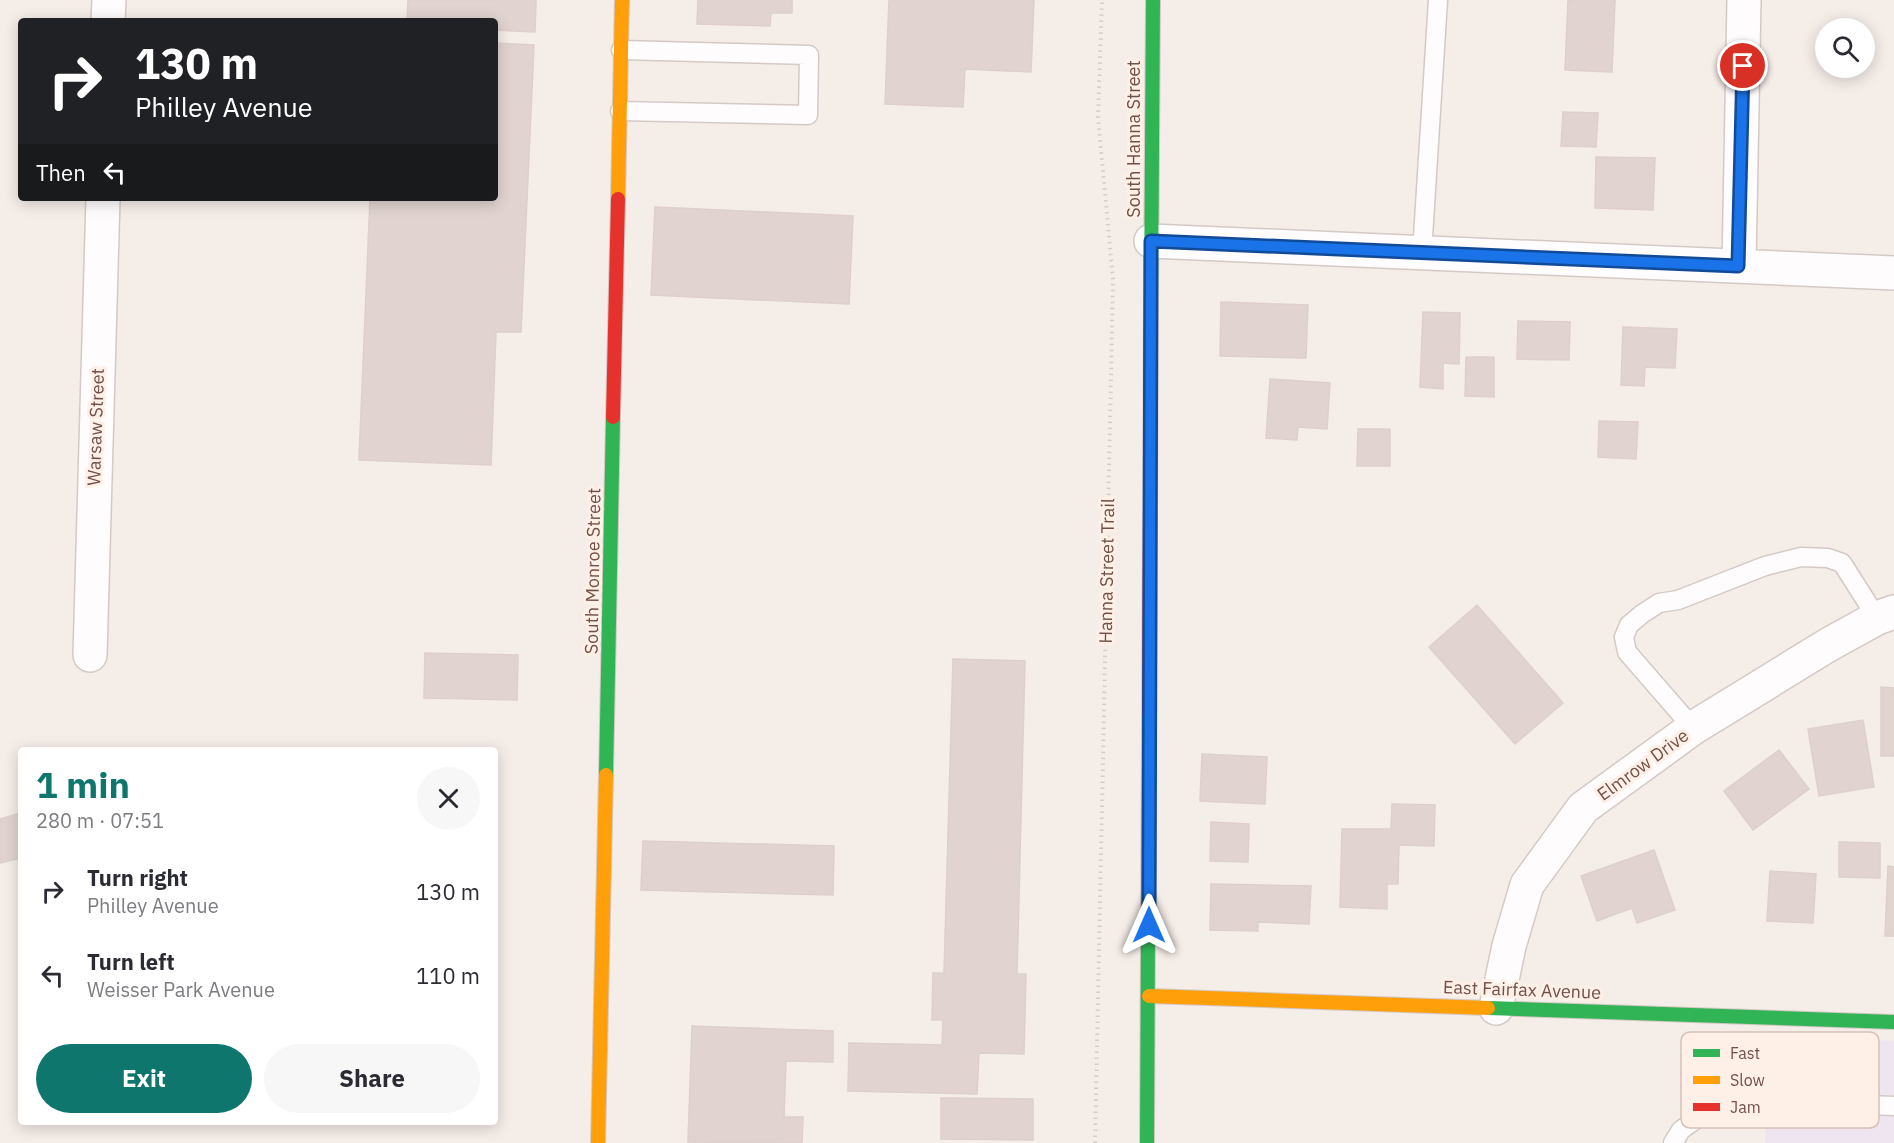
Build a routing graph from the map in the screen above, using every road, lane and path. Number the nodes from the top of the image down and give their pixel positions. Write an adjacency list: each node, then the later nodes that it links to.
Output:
1 (109, 0): 7 (street)
2 (622, 0): 8 (street, South Monroe Street)
3 (1102, 0): 25 (path, Hanna Street Trail)
4 (1153, 0): 11 (street, South Hanna Street)
5 (1438, 0): 12 (lane)
6 (1744, 0): 13 (street)
7 (108, 18)
8 (621, 50): 9 (street, South Monroe Street); 9 (lane)
9 (620, 111): 24 (street, South Monroe Street)
10 (103, 201): 16 (street, Warsaw Street)
11 (1151, 241): 12 (street); 18 (street, South Hanna Street)
12 (1422, 253): 13 (street)
13 (1738, 266): 14 (street)
14 (1894, 273)
15 (1886, 615): 17 (street, Elmrow Drive); 17 (lane)
16 (90, 655)
17 (1693, 728): 19 (street, Elmrow Drive)
18 (1149, 996): 19 (street, East Fairfax Avenue); 26 (street, South Hanna Street)
19 (1496, 1008): 20 (street, East Fairfax Avenue)
20 (1894, 1022)
21 (1879, 1105): 22 (lane)
22 (1894, 1106)
23 (1685, 1128): 27 (lane)
24 (598, 1143)
25 (1095, 1143)
26 (1147, 1143)
27 (1673, 1143)

